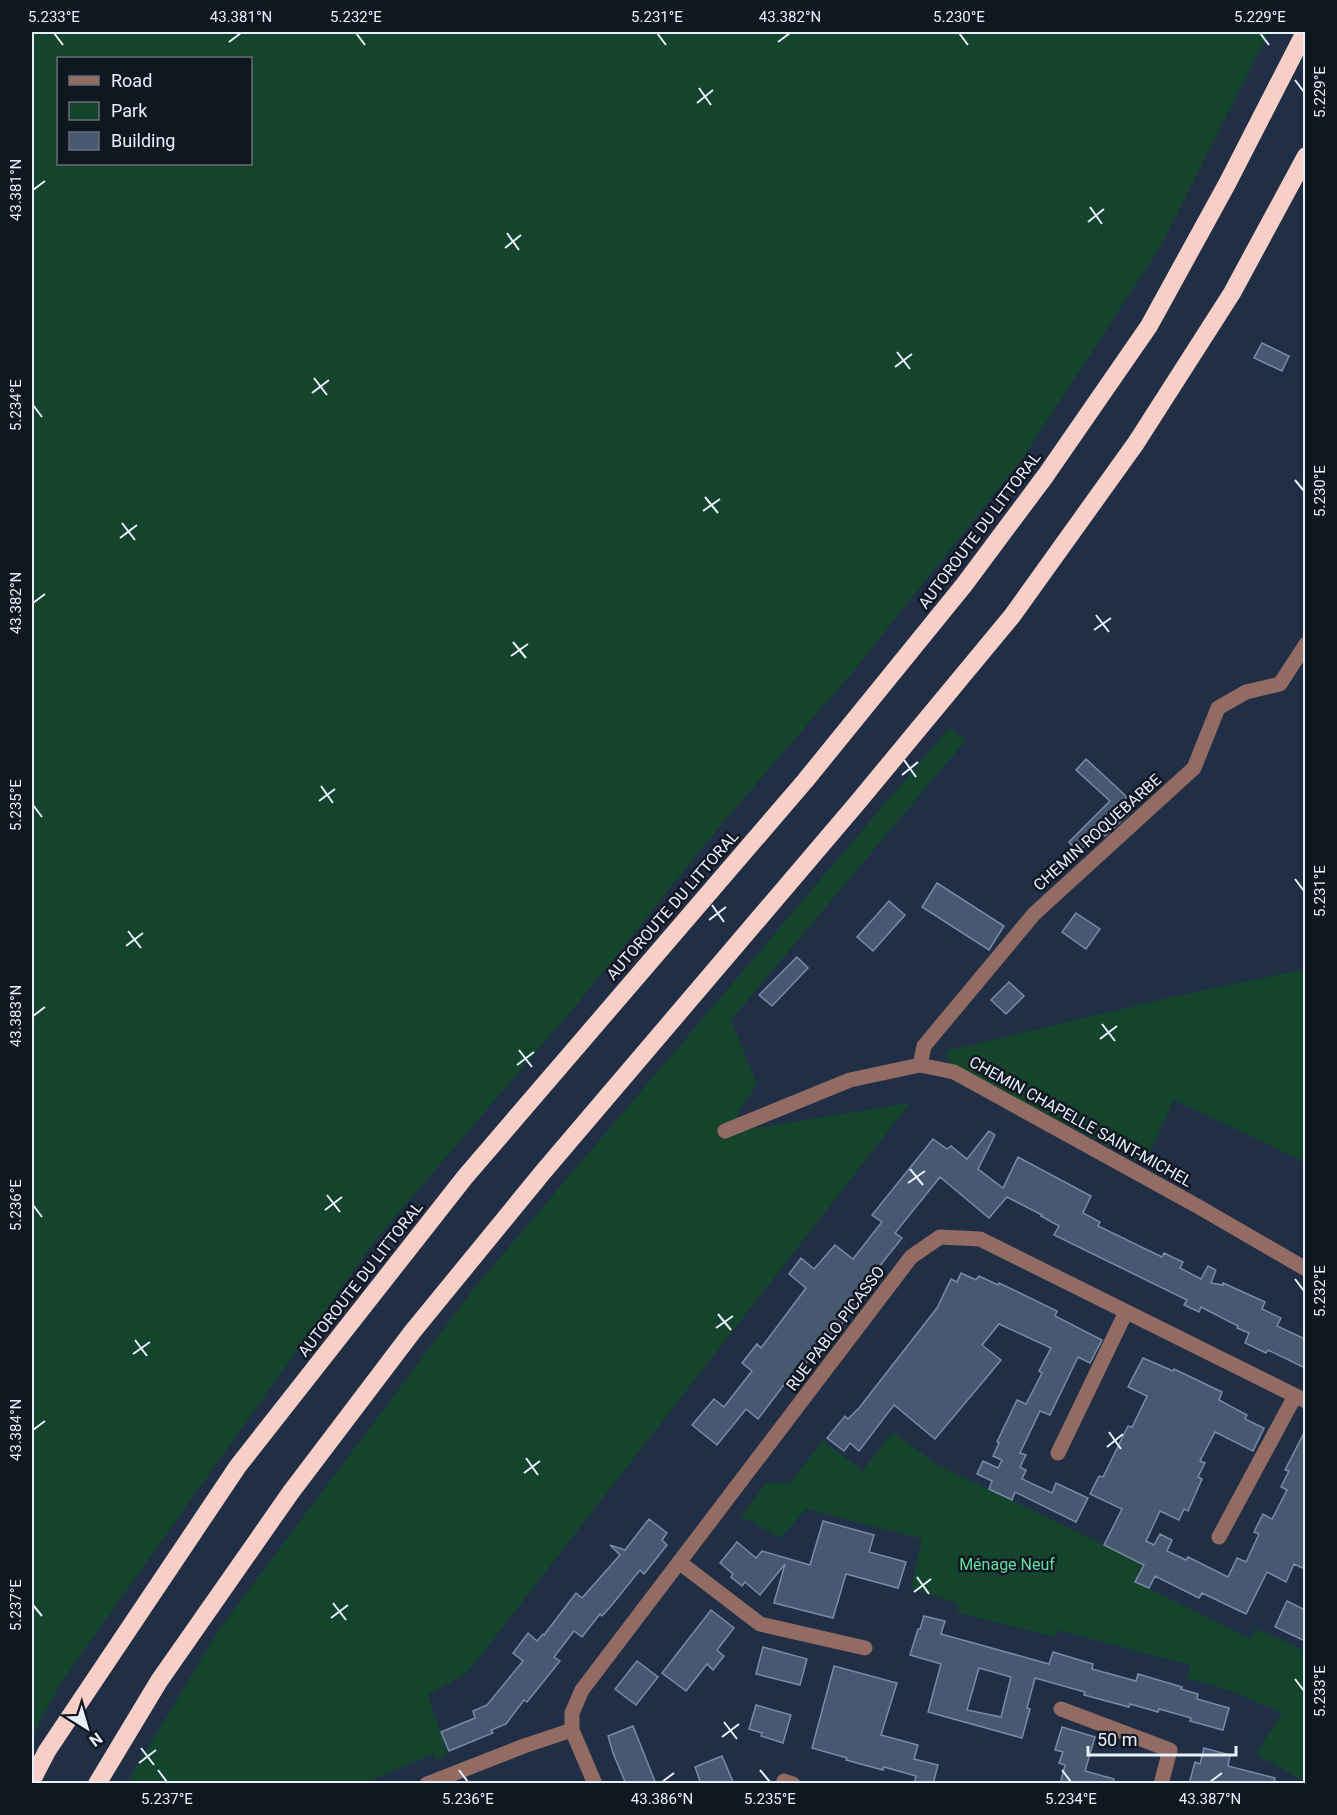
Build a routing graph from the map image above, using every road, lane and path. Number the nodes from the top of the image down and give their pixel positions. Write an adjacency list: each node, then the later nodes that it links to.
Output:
1 (1305, 32): 15 (highway, AUTOROUTE DU LITTORAL)
2 (1305, 156): 16 (highway)
3 (1305, 644): 4 (street, CHEMIN ROQUEBARBE)
4 (920, 1065): 5 (street, CHEMIN CHAPELLE SAINT-MICHEL); 6 (street, CHEMIN CHAPELLE SAINT-MICHEL)
5 (725, 1131)
6 (1305, 1269)
7 (1126, 1312): 8 (street, RUE PABLO PICASSO); 9 (street); 11 (street, RUE PABLO PICASSO)
8 (1300, 1399): 10 (street)
9 (1058, 1453)
10 (1218, 1537)
11 (679, 1562): 12 (street); 14 (street, RUE PABLO PICASSO)
12 (866, 1648)
13 (1060, 1709): 19 (street)
14 (572, 1730): 17 (street); 18 (street)
15 (32, 1780)
16 (97, 1784)
17 (428, 1784)
18 (595, 1784)
19 (1161, 1784)

